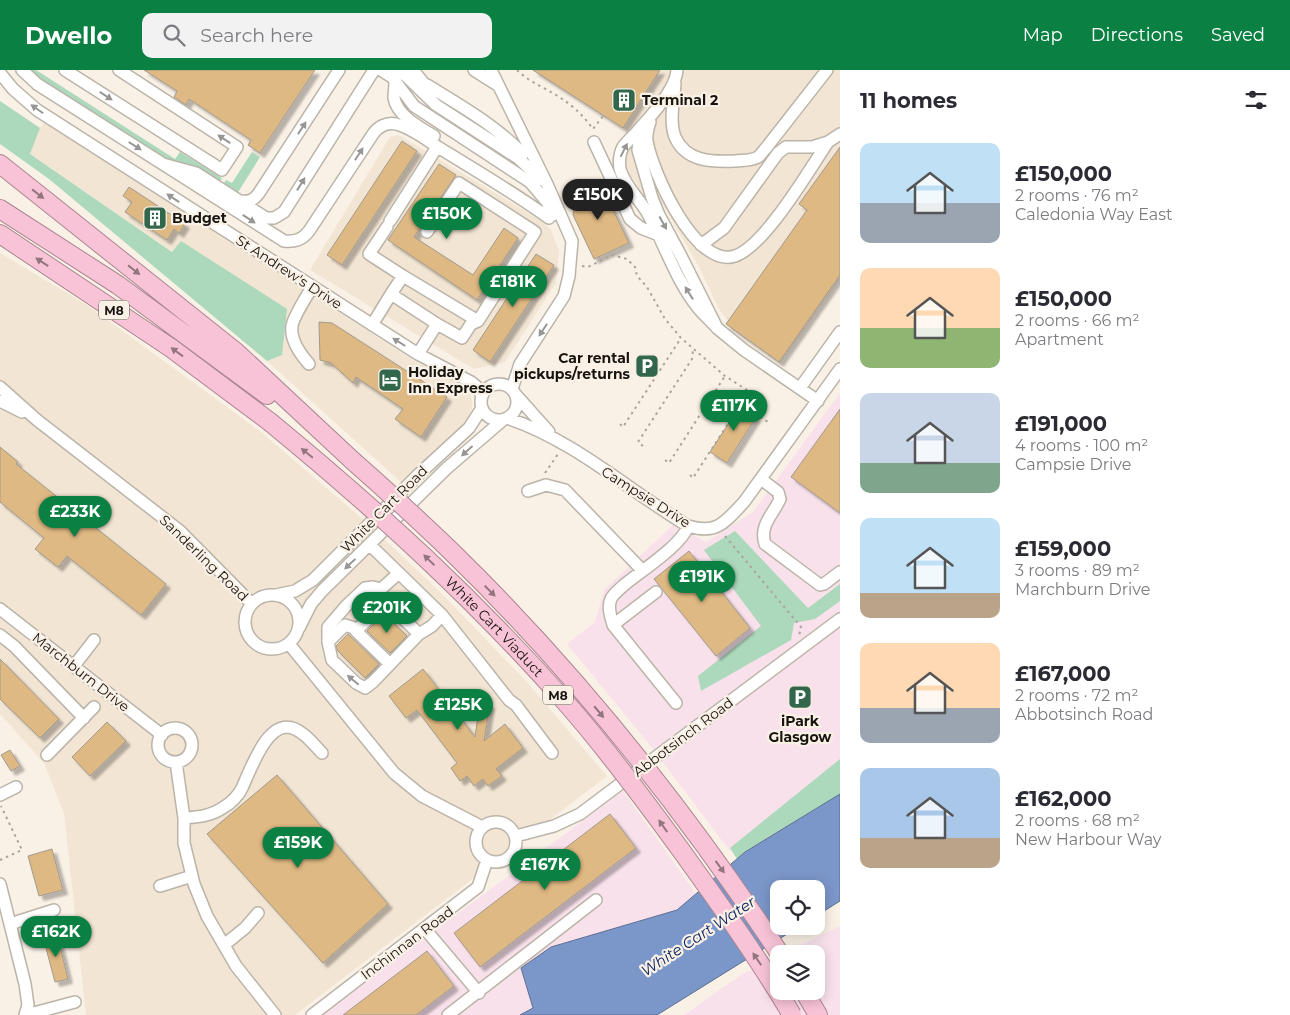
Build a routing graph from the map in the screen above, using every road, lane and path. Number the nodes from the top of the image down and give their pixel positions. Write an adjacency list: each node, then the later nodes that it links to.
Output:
1 (22, 70): 25 (street, one-way to 25)
2 (65, 70): 3 (street, one-way to 3)
3 (119, 70)
4 (339, 70): 28 (street, one-way to 4)
5 (374, 70): 28 (street, one-way to 5)
6 (381, 70): 15 (street)
7 (396, 70): 27 (street)
8 (413, 70): 26 (street)
9 (474, 70): 16 (street)
10 (491, 70): 16 (street)
11 (517, 70): 18 (path)
12 (827, 70): 14 (street)
13 (0, 73): 37 (street, St Andrew's Drive, one-way to 13)
14 (676, 76): 17 (street)
15 (397, 84): 27 (street); 30 (street)
16 (500, 88): 26 (street)
17 (655, 109): 19 (street); 34 (street)
18 (603, 116)
19 (641, 127): 32 (street, one-way to 19); 42 (street, one-way to 42)
20 (840, 134): 22 (street)
21 (594, 142): 32 (street)
22 (828, 142): 34 (street); 34 (street)
23 (437, 147): 25 (street, one-way to 23); 30 (street); 36 (street)
24 (0, 164): 47 (highway, one-way to 47)
25 (163, 164): 28 (street)
26 (539, 168): 27 (street)
27 (541, 186): 30 (street); 35 (street)
28 (240, 201)
29 (0, 209): 47 (highway, M8)
30 (554, 221): 35 (street)
31 (427, 232): 39 (street)
32 (658, 235): 42 (street, one-way to 32)
33 (3, 237): 130 (highway, White Cart Viaduct / M8, one-way to 33, bridge)
34 (701, 245)
35 (571, 258): 44 (path); 54 (street, one-way to 54)
36 (403, 276): 38 (street); 39 (street)
37 (312, 287): 41 (street, St Andrew's Drive); 48 (street)
38 (392, 294): 40 (street); 41 (street)
39 (478, 322): 40 (street)
40 (437, 324): 46 (street)
41 (372, 325): 46 (street, St Andrew's Drive, one-way to 41)
42 (717, 328): 53 (street)
43 (840, 332): 53 (street)
44 (681, 338): 45 (path); 63 (path)
45 (693, 350): 50 (path); 65 (path)
46 (418, 354): 56 (street, St Andrew's Drive)
47 (231, 358): 122 (highway, White Cart Viaduct / M8, one-way to 122, bridge)
48 (309, 364)
49 (840, 369): 51 (street)
50 (725, 376): 55 (path); 66 (path)
51 (835, 386): 58 (street)
52 (0, 387): 61 (street, Sanderling Road)
53 (800, 388): 58 (street)
54 (513, 391): 56 (street); 60 (street); 64 (street, Campsie Drive)
55 (749, 391): 62 (path); 67 (path)
56 (482, 396): 59 (street)
57 (0, 401): 61 (street, Sanderling Road)
58 (818, 401): 68 (street)
59 (482, 408): 60 (street); 79 (street, White Cart Road)
60 (505, 418): 64 (street, Campsie Drive); 73 (street, White Cart Road, one-way to 73)
61 (37, 420): 80 (street, Sanderling Road)
62 (768, 422)
63 (620, 424)
64 (562, 443): 69 (path); 71 (street, Campsie Drive)
65 (643, 446)
66 (665, 460)
67 (690, 476)
68 (761, 479): 72 (street); 75 (street)
69 (546, 485): 70 (street); 74 (street)
70 (528, 490)
71 (688, 526): 72 (street, Campsie Drive); 74 (street)
72 (717, 527): 94 (path)
73 (370, 545): 76 (street, White Cart Road); 85 (street, White Cart Road, one-way to 85)
74 (642, 570): 84 (street)
75 (840, 572)
76 (399, 573): 78 (street); 82 (street, White Cart Road)
77 (656, 592): 84 (street)
78 (382, 593): 87 (street); 88 (street); 91 (street)
79 (276, 595): 80 (street); 85 (street)
80 (252, 604): 92 (street)
81 (0, 609): 86 (street, Marchburn Drive)
82 (442, 615): 88 (street); 102 (street, White Cart Road)
83 (840, 619): 94 (street, Abbotsinch Road)
84 (613, 625): 97 (street)
85 (298, 628): 92 (street)
86 (26, 629): 93 (street); 96 (street, Marchburn Drive)
87 (355, 630): 91 (street); 95 (street)
88 (419, 634): 95 (street)
89 (0, 635): 93 (street)
90 (94, 640): 96 (street)
91 (328, 642): 95 (street, one-way to 91)
92 (290, 644): 109 (street)
93 (14, 646): 99 (street)
94 (794, 653): 110 (street, Abbotsinch Road)
95 (390, 664)
96 (74, 666): 100 (street, Marchburn Drive)
97 (676, 703)
98 (94, 707): 99 (street)
99 (84, 718): 103 (street)
100 (162, 734): 104 (street); 104 (street)
101 (322, 753): 108 (street)
102 (552, 753)
103 (47, 755)
104 (176, 762): 108 (street)
105 (16, 787): 106 (street)
106 (0, 795)
107 (0, 804): 111 (path)
108 (184, 818): 113 (street)
109 (482, 828): 110 (street); 112 (street)
110 (516, 836): 112 (street)
111 (0, 860)
112 (487, 860): 120 (street, Inchinnan Road)
113 (192, 876): 115 (street); 121 (street)
114 (0, 884): 119 (street)
115 (160, 886)
116 (596, 900): 123 (street)
117 (54, 910): 119 (street)
118 (258, 913): 121 (street)
119 (10, 924): 126 (street)
120 (425, 929): 123 (street); 128 (street, Inchinnan Road)
121 (224, 945): 127 (street)
122 (774, 945)
123 (479, 993): 129 (street)
124 (809, 1000): 131 (highway)
125 (75, 1002): 126 (street)
126 (26, 1015)
127 (275, 1015)
128 (312, 1015)
129 (448, 1015)
130 (792, 1015)
131 (818, 1015)

